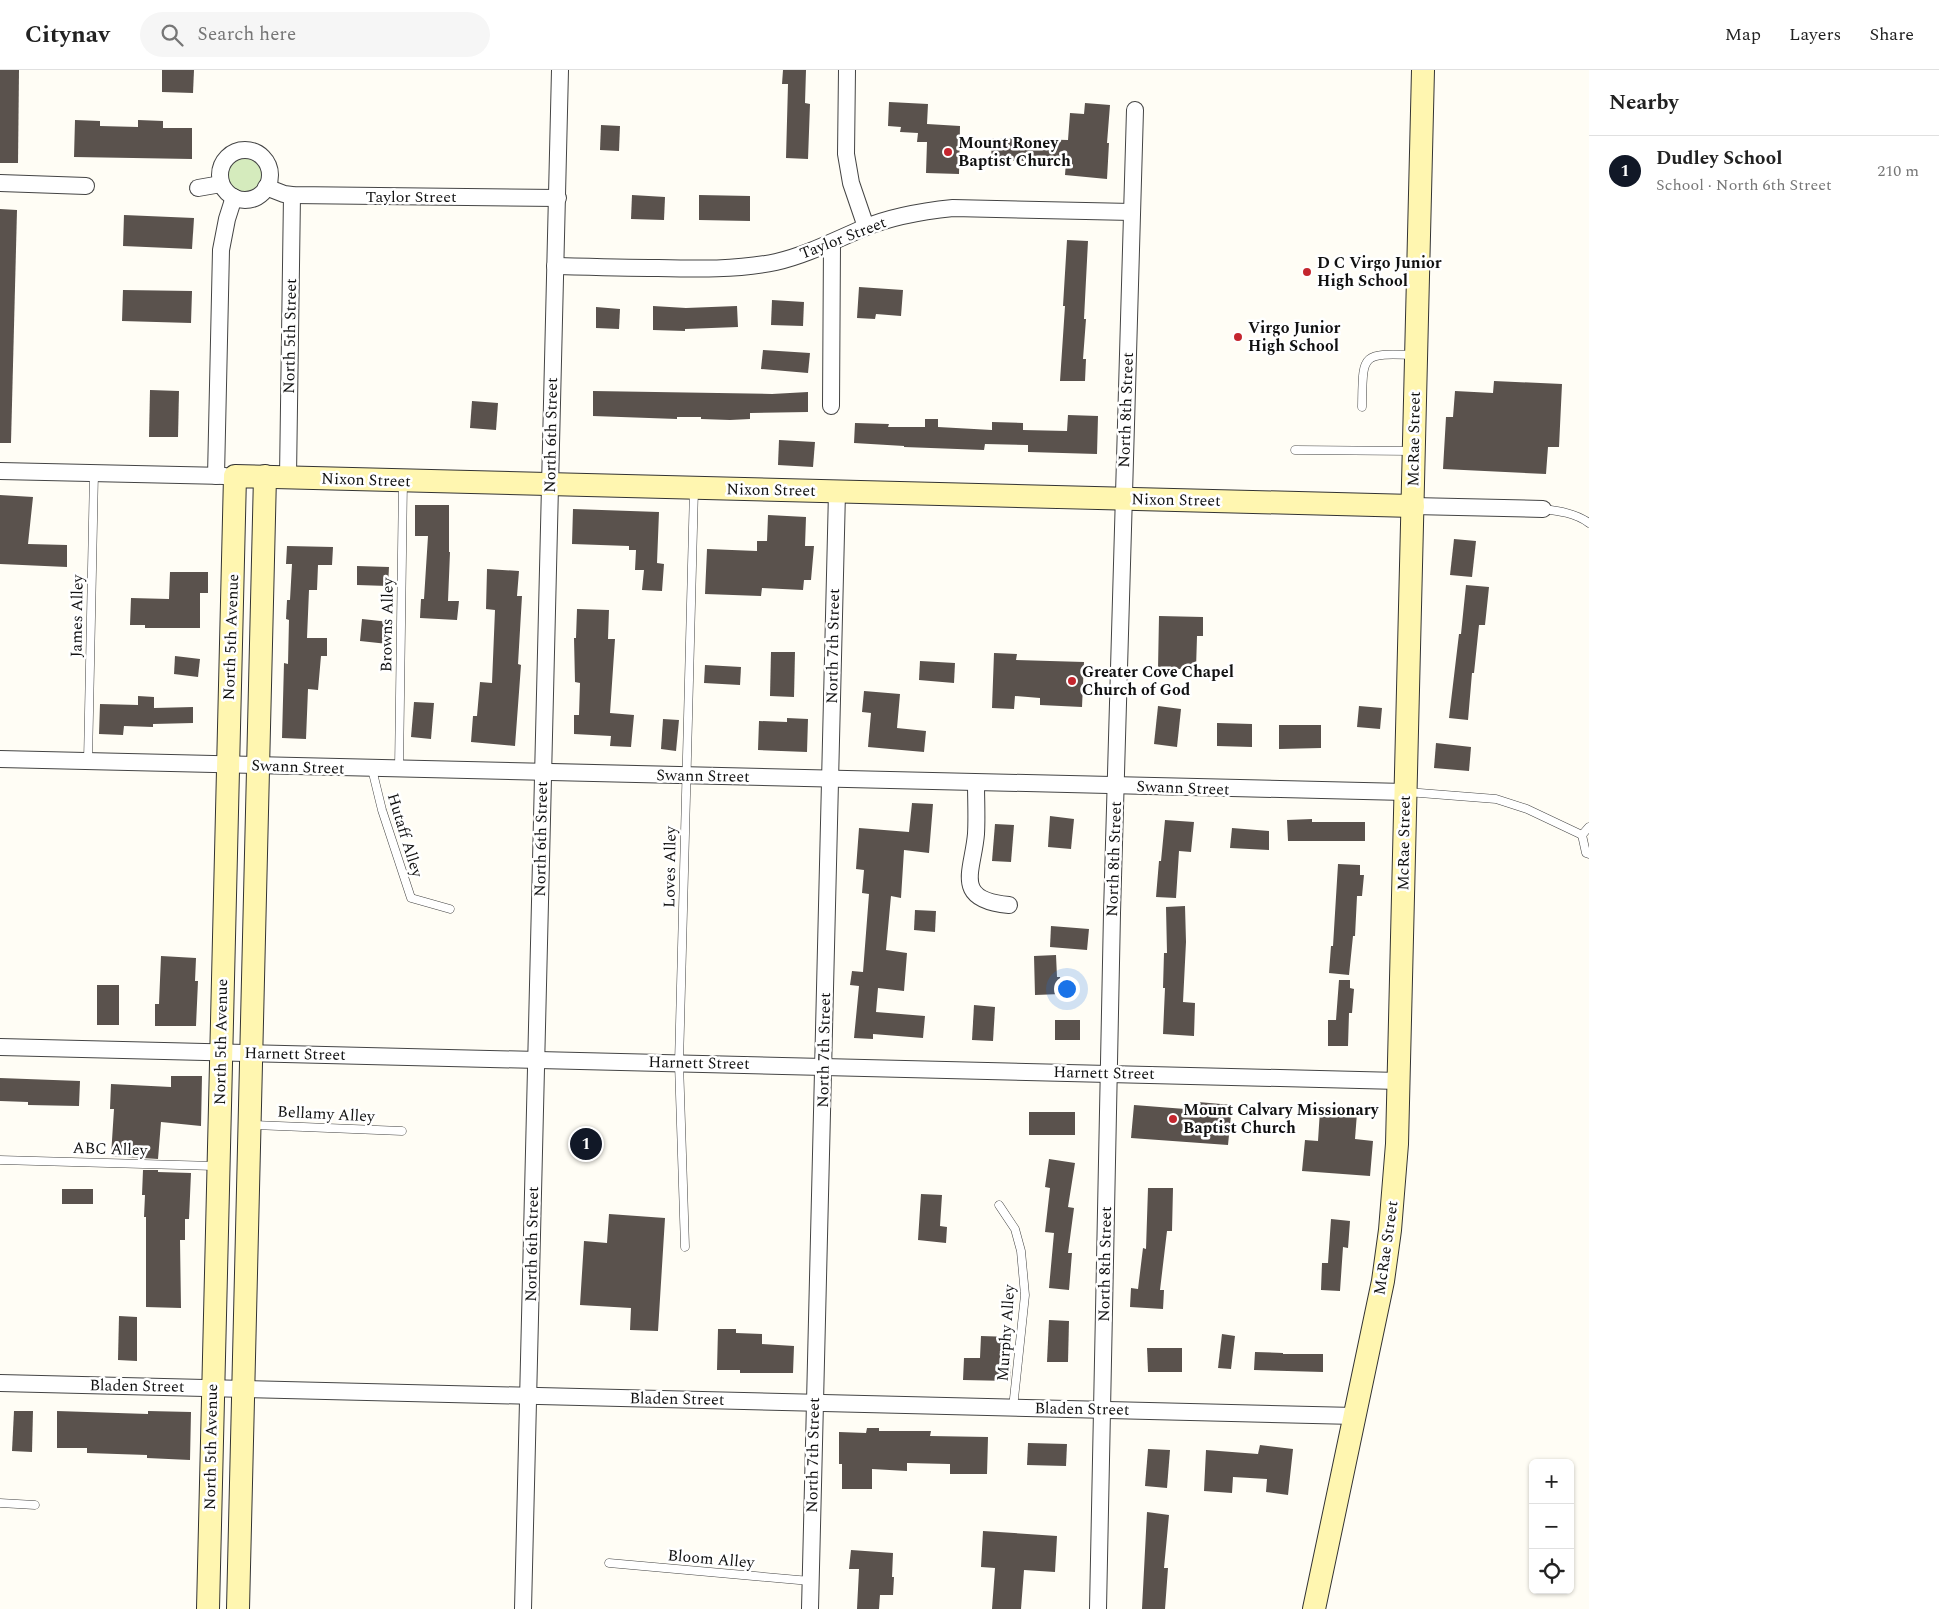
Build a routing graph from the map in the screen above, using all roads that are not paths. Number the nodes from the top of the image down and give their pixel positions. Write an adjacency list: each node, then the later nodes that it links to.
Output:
1 (560, 70): 12 (street, North 6th Street)
2 (847, 70): 14 (street)
3 (1424, 70): 17 (street, McRae Street)
4 (1135, 110): 13 (street, North 8th Street)
5 (0, 183): 7 (street)
6 (221, 184): 8 (street); 9 (street); 11 (street)
7 (86, 186)
8 (266, 187): 10 (street, Taylor Street); 11 (street)
9 (198, 188)
10 (292, 195): 12 (street, Taylor Street); 26 (street, North 5th Street)
11 (234, 197): 24 (street)
12 (558, 198): 16 (street, North 6th Street)
13 (1132, 212): 14 (street, Taylor Street); 31 (street, North 8th Street)
14 (866, 227): 15 (street, Taylor Street)
15 (832, 243): 16 (street, Taylor Street); 18 (street)
16 (555, 266): 28 (street, North 6th Street)
17 (1416, 355): 19 (lane); 21 (street, McRae Street)
18 (832, 406)
19 (1362, 407)
20 (1295, 450): 21 (lane)
21 (1414, 451): 32 (street, McRae Street)
22 (0, 471): 23 (street, Nixon Street)
23 (94, 472): 24 (street, Nixon Street); 36 (lane, James Alley)
24 (226, 476): 25 (street, Nixon Street); 37 (street, North 5th Avenue)
25 (265, 476): 26 (street, Nixon Street); 38 (street, North 5th Avenue)
26 (288, 477): 27 (street, Nixon Street)
27 (403, 481): 28 (street, Nixon Street); 40 (lane, Browns Alley)
28 (550, 485): 29 (street, Nixon Street); 41 (street, North 6th Street)
29 (694, 488): 30 (street, Nixon Street); 42 (lane, Loves Alley)
30 (837, 492): 31 (street, Nixon Street); 43 (street, North 7th Street)
31 (1124, 499): 32 (street, Nixon Street); 45 (street, North 8th Street)
32 (1413, 506): 33 (street, Nixon Street); 46 (street, McRae Street)
33 (1543, 509): 34 (lane)
34 (1589, 523)
35 (0, 759): 36 (street, Swann Street)
36 (88, 761): 37 (street, Swann Street)
37 (228, 765): 38 (street, Swann Street); 53 (street, North 5th Avenue)
38 (258, 766): 39 (street, Swann Street); 54 (street, North 5th Avenue)
39 (372, 769): 40 (street, Swann Street); 51 (lane, Hutaff Alley)
40 (399, 769): 41 (street, Swann Street)
41 (543, 773): 42 (street, Swann Street); 55 (street, North 6th Street)
42 (686, 776): 43 (street, Swann Street); 56 (lane, Loves Alley)
43 (830, 779): 44 (street, Swann Street); 57 (street, North 7th Street)
44 (976, 783): 45 (street, Swann Street); 50 (street)
45 (1117, 786): 46 (street, Swann Street); 58 (street, North 8th Street)
46 (1406, 792): 48 (lane); 59 (street, McRae Street)
47 (1589, 827): 48 (lane)
48 (1582, 835): 49 (lane)
49 (1589, 854)
50 (1009, 905)
51 (450, 909)
52 (0, 1047): 53 (street, Harnett Street)
53 (221, 1052): 54 (street, Harnett Street); 63 (street, North 5th Avenue)
54 (250, 1053): 55 (street, Harnett Street); 60 (street, North 5th Avenue)
55 (536, 1060): 56 (street, Harnett Street); 69 (street, North 6th Street)
56 (680, 1063): 57 (street, Harnett Street); 65 (lane, Loves Alley)
57 (824, 1066): 58 (street, Harnett Street); 70 (street, North 7th Street)
58 (1110, 1073): 59 (street, Harnett Street); 72 (street, North 8th Street)
59 (1399, 1081): 73 (street, McRae Street)
60 (249, 1125): 61 (lane, Bellamy Alley); 68 (street, North 5th Avenue)
61 (402, 1132)
62 (0, 1160): 63 (lane, ABC Alley)
63 (218, 1166): 67 (street, North 5th Avenue)
64 (999, 1205): 71 (lane, Murphy Alley)
65 (685, 1247)
66 (0, 1383): 67 (street, Bladen Street)
67 (212, 1388): 68 (street, Bladen Street); 78 (street, North 5th Avenue)
68 (244, 1389): 69 (street, Bladen Street); 79 (street, North 5th Avenue)
69 (528, 1396): 70 (street, Bladen Street); 80 (street, North 6th Street)
70 (814, 1402): 71 (street, Bladen Street); 77 (street, North 7th Street)
71 (1014, 1408): 72 (street, Bladen Street)
72 (1101, 1409): 73 (street, Bladen Street); 82 (street, North 8th Street)
73 (1354, 1416): 83 (street, McRae Street)
74 (0, 1503): 75 (lane)
75 (35, 1505)
76 (608, 1563): 77 (lane, Bloom Alley)
77 (810, 1581): 81 (street, North 7th Street)
78 (208, 1609)
79 (238, 1609)
80 (523, 1609)
81 (810, 1609)
82 (1098, 1609)
83 (1314, 1609)

